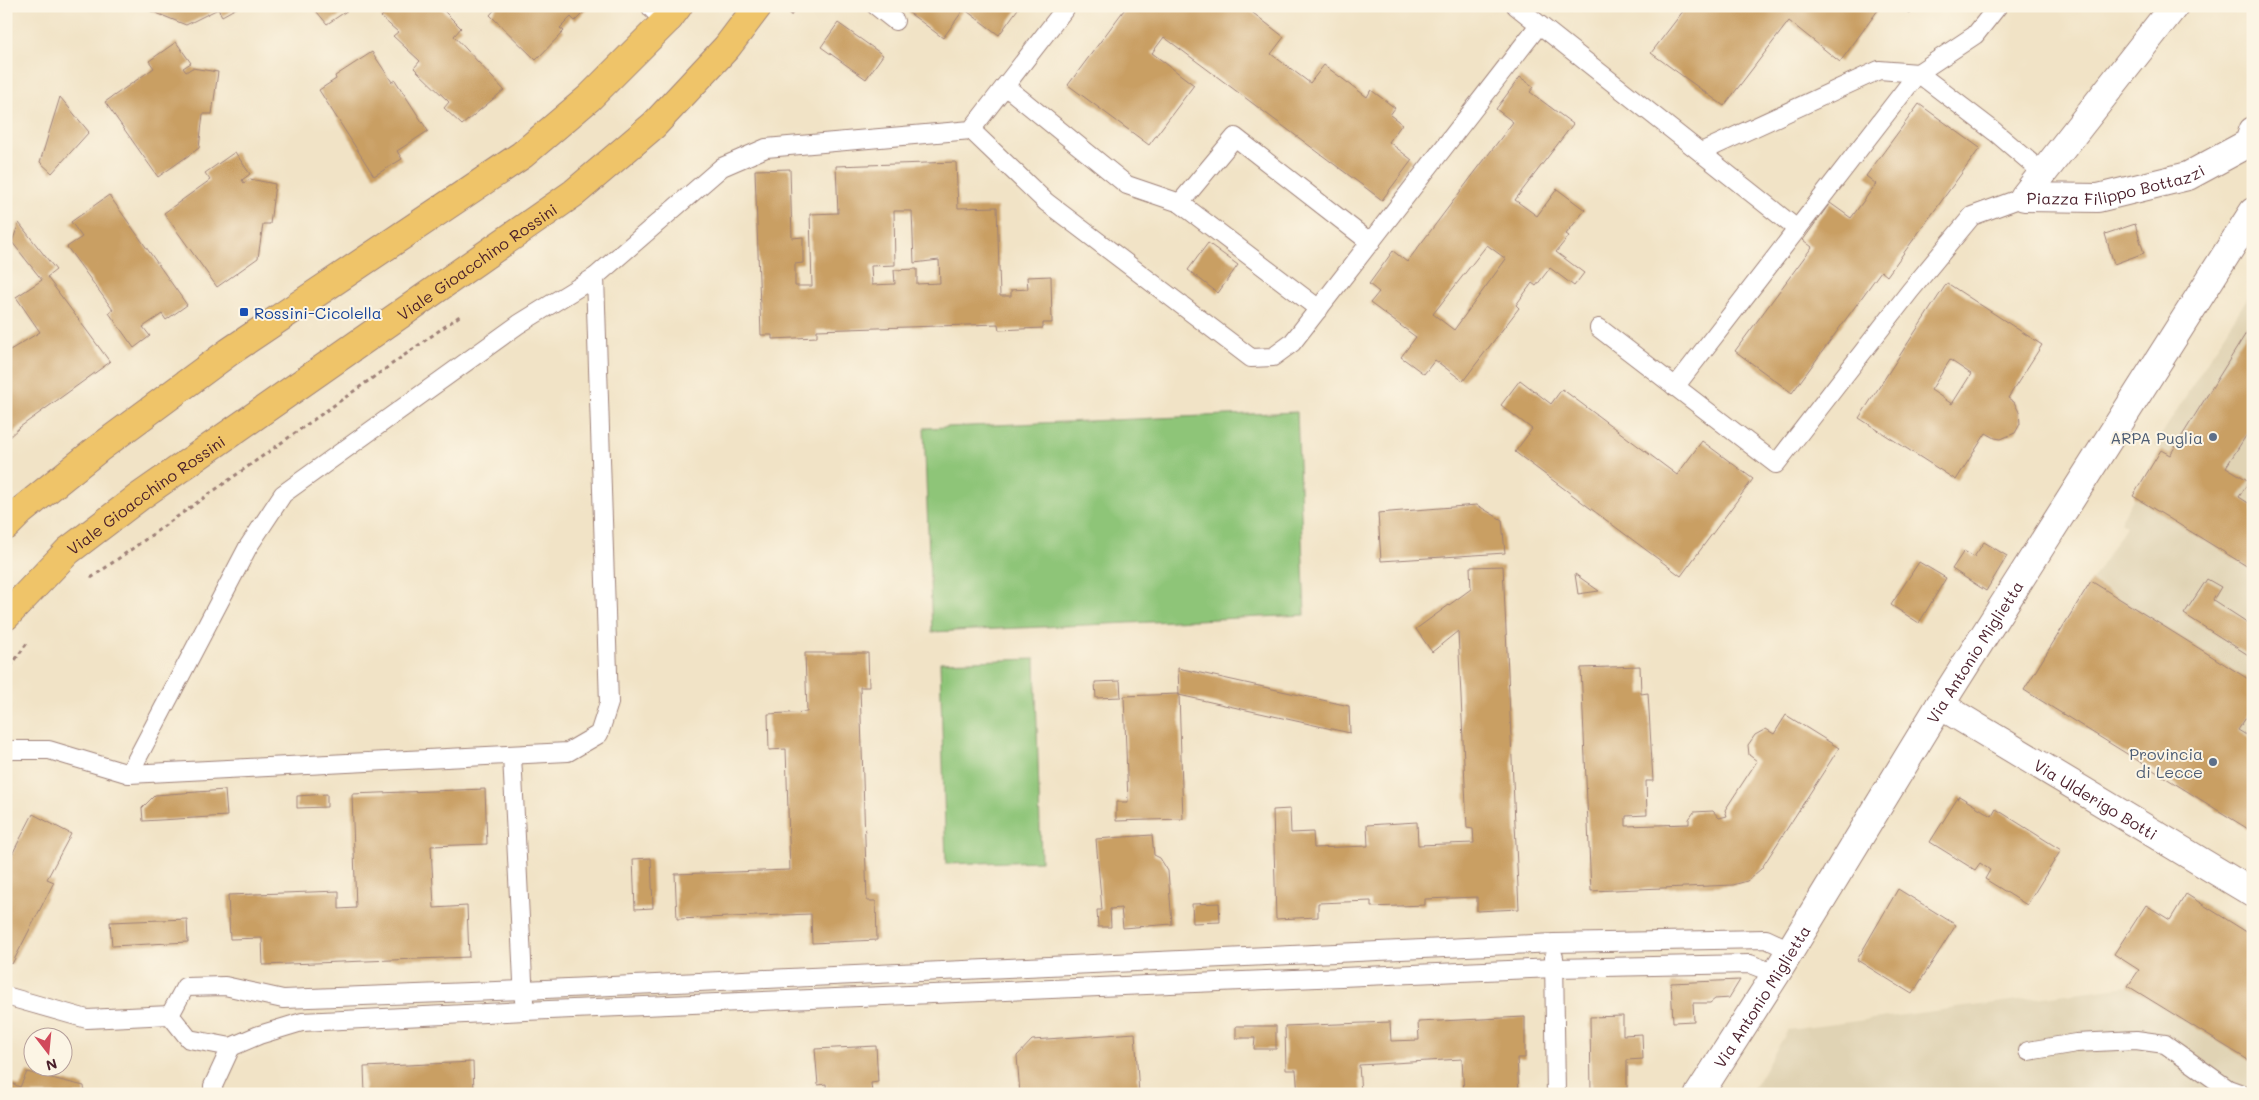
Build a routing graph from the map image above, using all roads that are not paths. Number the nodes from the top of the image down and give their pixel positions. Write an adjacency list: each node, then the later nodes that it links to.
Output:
1 (758, 6): 26 (main road, Viale Gioacchino Rossini)
2 (876, 6): 8 (lane)
3 (1067, 6): 11 (lane)
4 (1516, 6): 9 (lane)
5 (1998, 6): 10 (lane)
6 (2174, 6): 15 (street, Piazza Filippo Bottazzi)
7 (668, 10): 25 (main road)
8 (895, 21)
9 (1540, 25): 14 (lane); 20 (lane)
10 (1918, 73): 14 (lane); 15 (lane); 19 (lane)
11 (1005, 86): 12 (lane); 17 (lane)
12 (971, 130): 21 (lane); 22 (lane)
13 (2252, 140): 16 (street, Piazza Filippo Bottazzi)
14 (1701, 152): 19 (lane)
15 (2043, 173): 16 (street, Piazza Filippo Bottazzi)
16 (2024, 198): 24 (lane)
17 (1180, 203): 20 (lane); 22 (lane)
18 (2253, 212): 27 (street, Via Antonio Miglietta)
19 (1797, 229): 24 (lane)
20 (1371, 243): 22 (lane)
21 (595, 277): 29 (lane); 30 (lane)
22 (1319, 310)
23 (1598, 328): 24 (lane)
24 (1675, 387)
25 (6, 526)
26 (6, 616)
27 (1940, 705): 31 (street, Via Ulderigo Botti); 33 (street, Via Antonio Miglietta)
28 (6, 750): 30 (lane)
29 (512, 755): 30 (lane); 36 (lane)
30 (129, 774)
31 (2253, 893)
32 (1554, 942): 33 (lane); 34 (lane); 36 (lane)
33 (1790, 950): 35 (street, Via Antonio Miglietta)
34 (1554, 968): 35 (lane); 38 (lane); 43 (lane)
35 (1776, 974): 44 (street, Via Antonio Miglietta)
36 (524, 990): 38 (lane); 39 (lane)
37 (6, 996): 39 (lane)
38 (525, 1012): 40 (lane)
39 (170, 1015): 40 (lane)
40 (231, 1047): 42 (lane)
41 (2028, 1051): 45 (lane)
42 (213, 1094)
43 (1556, 1094)
44 (1699, 1094)
45 (2242, 1094)

